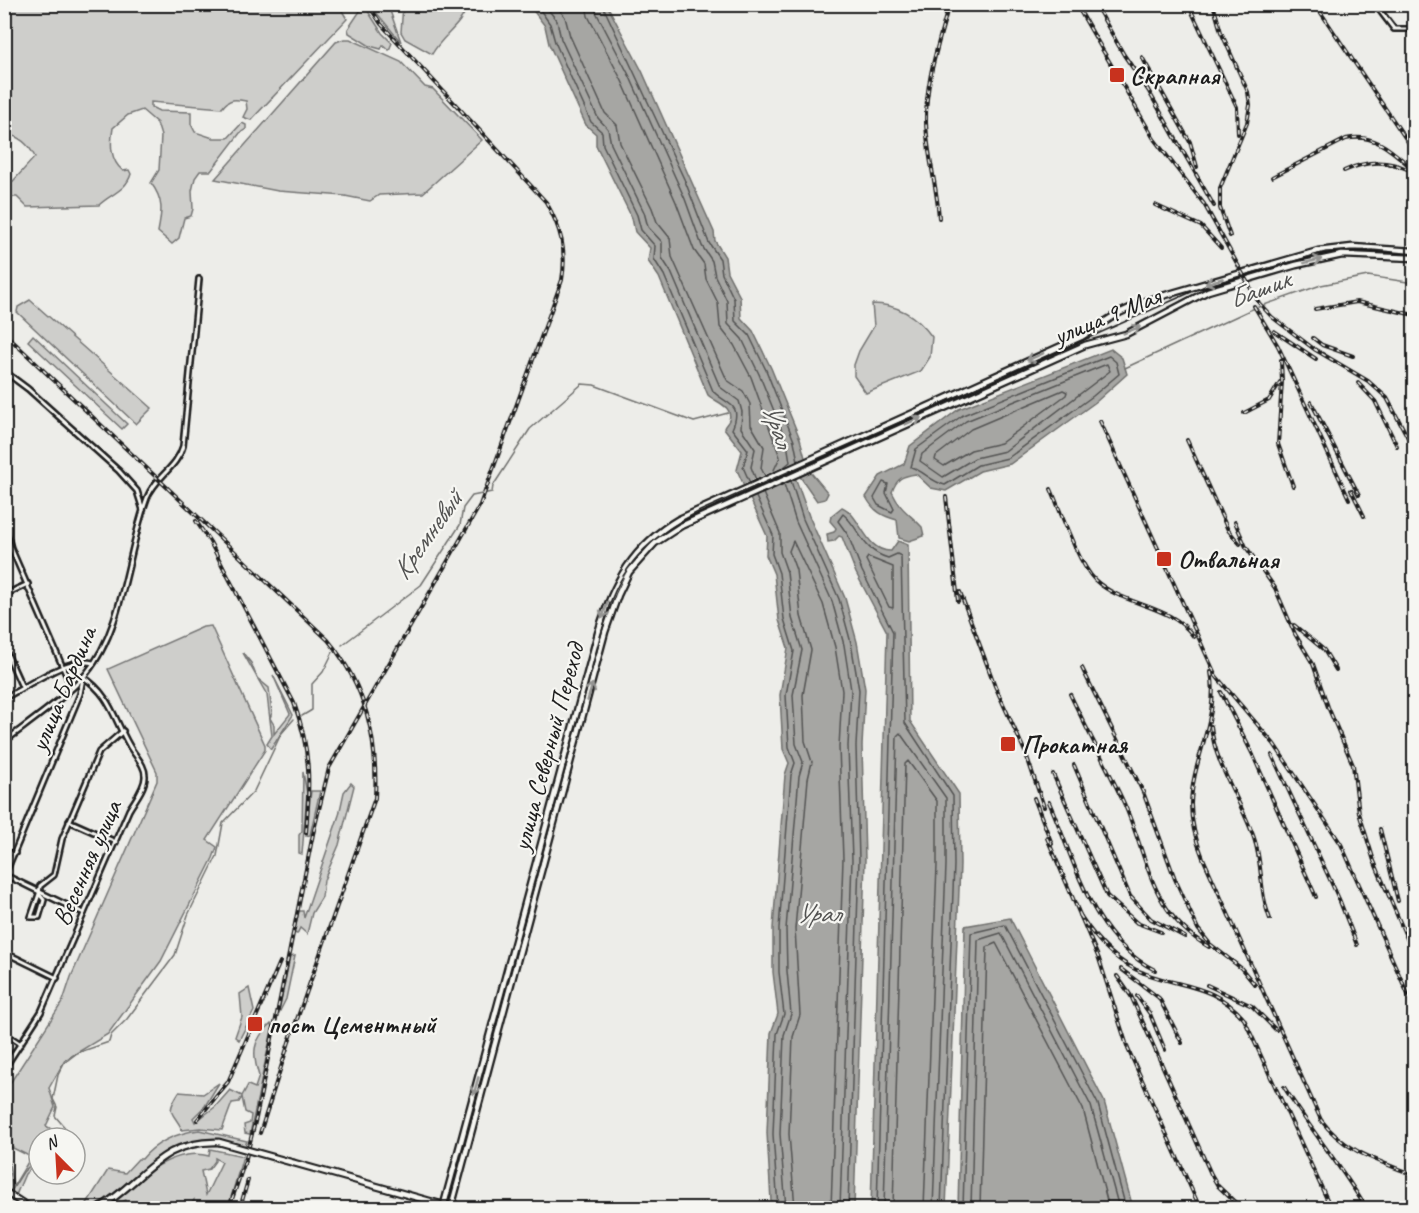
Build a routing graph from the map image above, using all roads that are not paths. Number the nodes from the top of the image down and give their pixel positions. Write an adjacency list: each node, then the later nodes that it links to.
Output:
1 (1375, 4): 2 (street)
2 (1414, 29)
3 (1414, 251): 7 (main road, улица 9 Мая, one-way to 7)
4 (1414, 258): 8 (main road, улица 9 Мая, one-way to 4)
5 (199, 279): 10 (street, улица Бардина)
6 (4, 371): 10 (street)
7 (863, 436): 9 (main road, улица Северный Переход)
8 (860, 444): 9 (main road, улица Северный Переход)
9 (827, 455): 41 (main road, улица Северный Переход, one-way to 41); 42 (main road, улица Северный Переход, one-way to 9)
10 (143, 512): 15 (street, улица Бардина)
11 (4, 524): 12 (street)
12 (28, 584): 13 (street); 16 (street)
13 (4, 595)
14 (4, 647): 18 (street)
15 (93, 663): 16 (street); 17 (street, улица Бардина)
16 (63, 666): 18 (street); 19 (street)
17 (83, 677): 19 (street); 22 (street, Весенняя улица); 27 (street, улица Бардина)
18 (22, 687): 20 (street)
19 (72, 687): 23 (street)
20 (4, 698)
21 (4, 722): 23 (street)
22 (123, 731): 25 (street); 26 (street, Весенняя улица)
23 (11, 736): 24 (street)
24 (4, 742)
25 (69, 821): 26 (street); 32 (street)
26 (116, 842): 34 (street, Весенняя улица)
27 (15, 853): 28 (street); 30 (street, улица Бардина)
28 (4, 854)
29 (4, 866): 30 (street)
30 (5, 875): 31 (street)
31 (29, 886): 32 (street); 33 (street)
32 (40, 886): 33 (street)
33 (39, 894): 33 (street); 34 (street)
34 (85, 913): 36 (street, Весенняя улица)
35 (4, 952): 36 (street)
36 (57, 978): 38 (street, Весенняя улица)
37 (4, 1033): 38 (street)
38 (21, 1044): 39 (street, Весенняя улица)
39 (4, 1069)
40 (4, 1191): 43 (main road)
41 (444, 1207): 42 (main road); 44 (main road, bridge)
42 (451, 1208)
43 (30, 1209)
44 (99, 1209)

